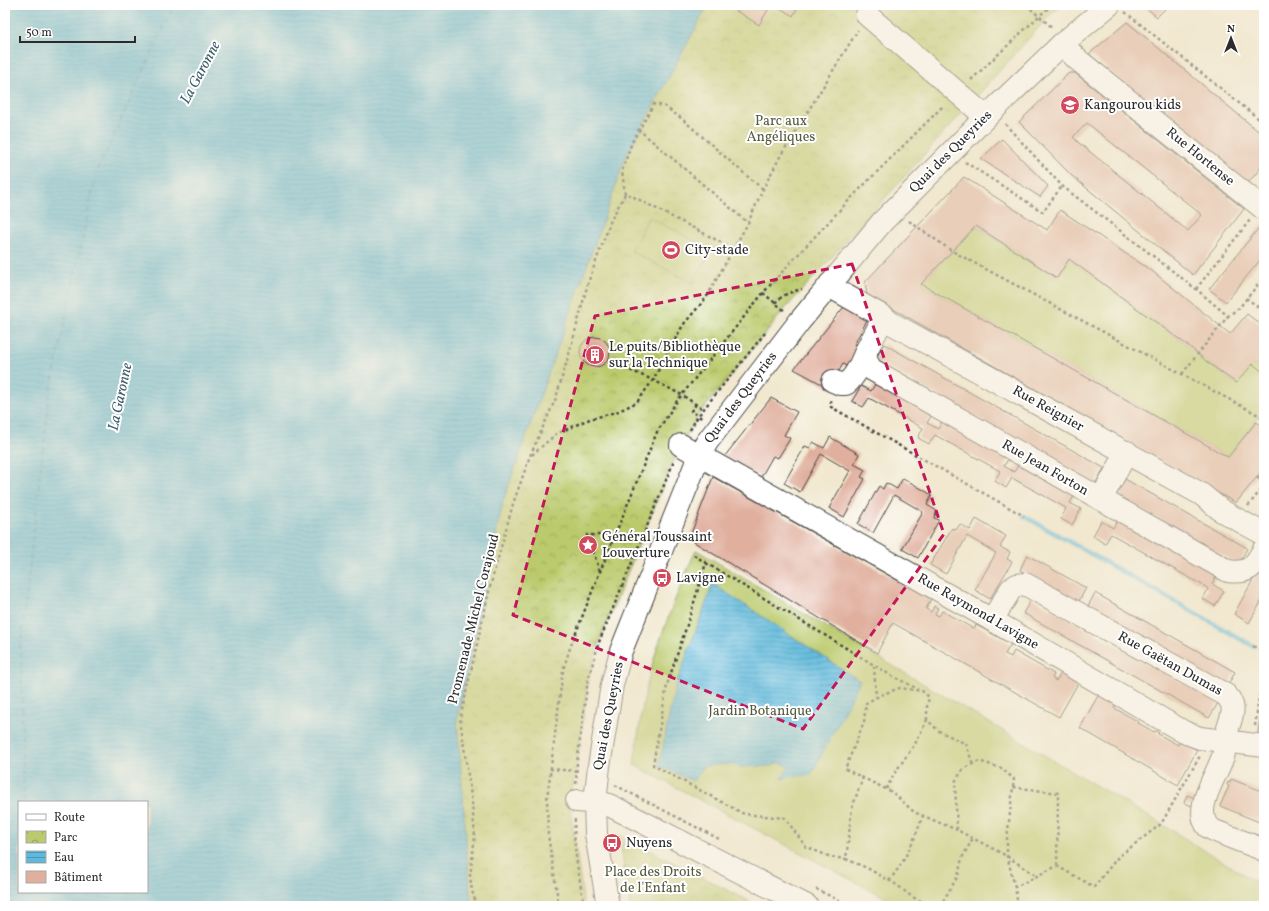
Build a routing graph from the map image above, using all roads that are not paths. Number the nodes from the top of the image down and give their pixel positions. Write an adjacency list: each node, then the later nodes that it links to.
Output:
1 (1115, 7): 3 (street, Quai des Queyries)
2 (868, 15): 4 (street)
3 (1062, 44): 4 (street, Quai des Queyries); 5 (street, Rue Hortense)
4 (989, 114): 6 (street, Quai des Queyries)
5 (1262, 208)
6 (830, 284): 7 (street, Rue Reignier); 10 (street, Quai des Queyries)
7 (884, 317): 8 (street); 11 (street, Rue Reignier)
8 (866, 351): 9 (street); 12 (street, Rue Jean Forton)
9 (836, 382)
10 (690, 451): 15 (street, Rue Raymond Lavigne); 18 (street, Quai des Queyries)
11 (1127, 452): 12 (street); 13 (street, Rue Reignier)
12 (1100, 499): 14 (street, Rue Jean Forton)
13 (1264, 534)
14 (1264, 549)
15 (992, 620): 16 (street, Rue Raymond Lavigne); 16 (street, Rue Gaëtan Dumas)
16 (1225, 740): 17 (street, Rue Raymond Lavigne); 19 (street, Rue Gaëtan Dumas)
17 (1258, 745)
18 (586, 802): 20 (street, Quai des Queyries); 21 (street)
19 (1264, 850)
20 (608, 906)
21 (806, 906)

